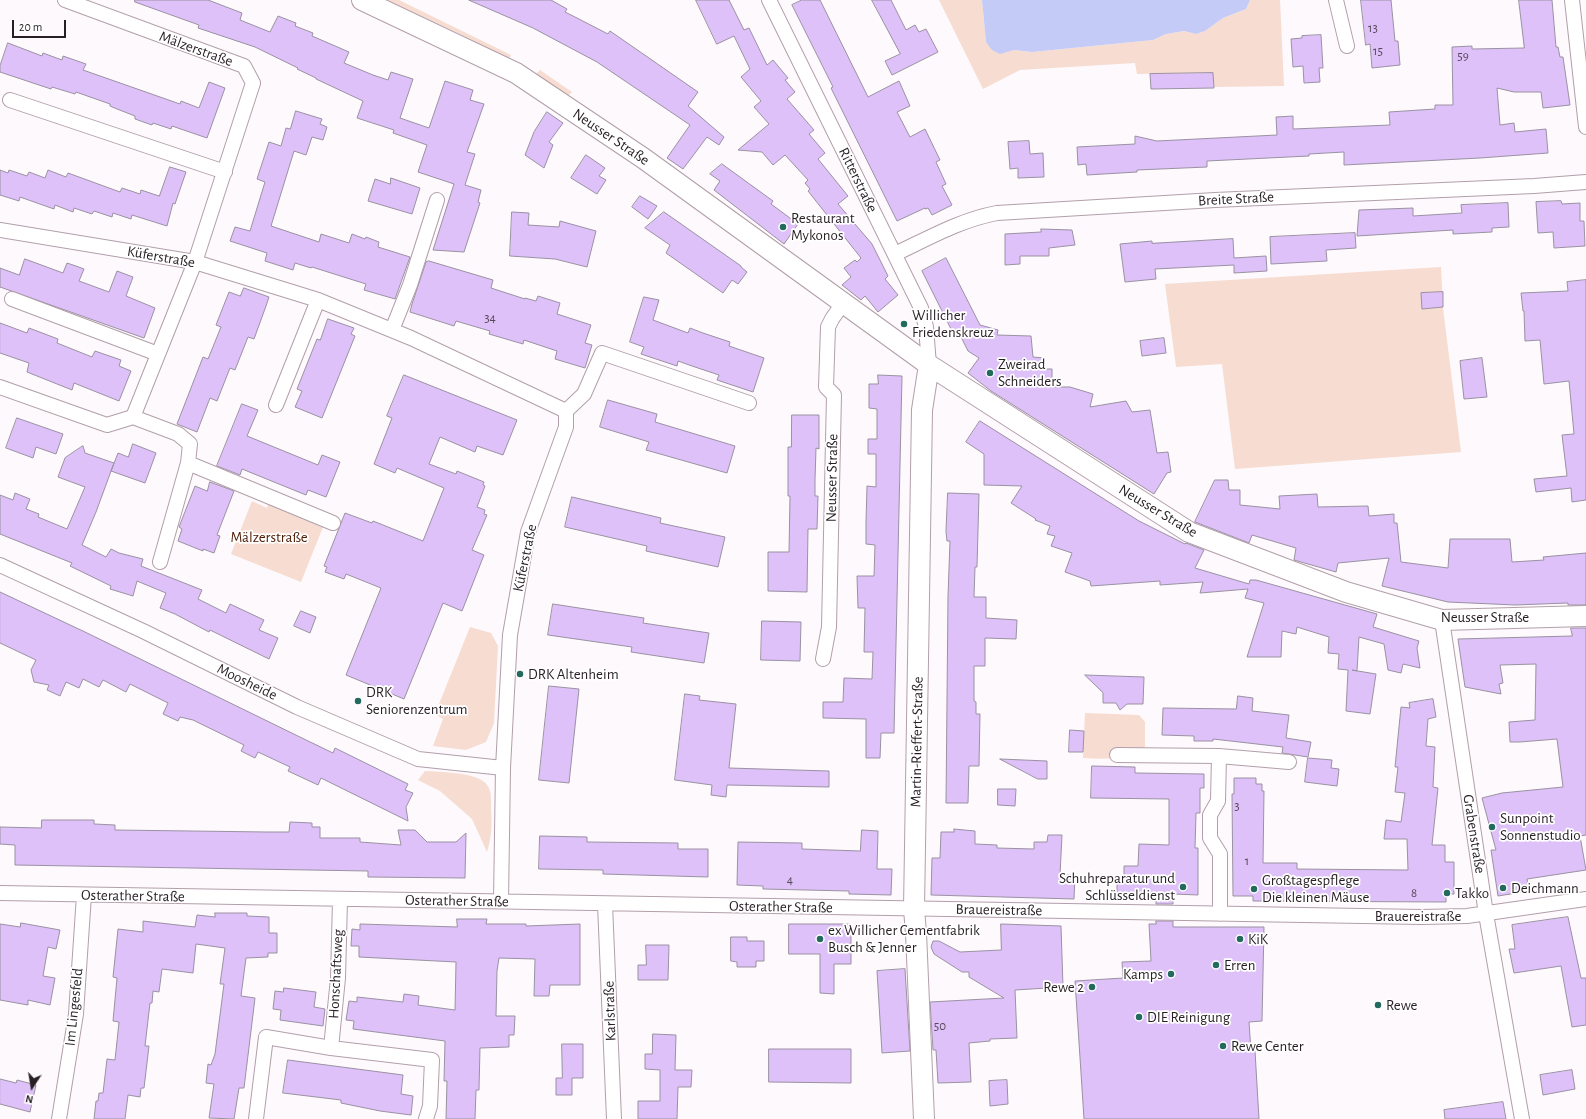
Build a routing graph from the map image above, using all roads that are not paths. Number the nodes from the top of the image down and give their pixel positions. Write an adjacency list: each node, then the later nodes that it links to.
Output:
1 (65, 0): 9 (street, Mälzerstraße)
2 (362, 0): 17 (street, Neusser Straße)
3 (769, 0): 13 (street, Ritterstraße)
4 (1336, 0): 6 (street)
5 (1572, 0): 8 (street)
6 (1347, 46)
7 (10, 100): 9 (street)
8 (1586, 127)
9 (225, 172): 14 (street, Mälzerstraße)
10 (1586, 182): 13 (street, Breite Straße)
11 (437, 200): 18 (street)
12 (0, 230): 14 (street, Küferstraße)
13 (895, 254): 20 (street, Ritterstraße)
14 (194, 262): 16 (street, Küferstraße); 19 (street, Mälzerstraße)
15 (12, 299): 19 (street)
16 (318, 300): 18 (street, Küferstraße); 23 (street)
17 (843, 303): 20 (street, Neusser Straße); 32 (street, Neusser Straße)
18 (392, 330): 24 (street, Küferstraße)
19 (158, 354): 25 (street, Mälzerstraße)
20 (929, 365): 31 (street, Neusser Straße); 43 (street, Martin-Rieffert-Straße)
21 (0, 387): 25 (street)
22 (749, 403): 24 (street)
23 (276, 405)
24 (566, 411): 36 (street, Küferstraße)
25 (133, 417): 26 (street)
26 (188, 463): 27 (street); 28 (street)
27 (333, 523)
28 (160, 562)
29 (0, 565): 36 (street, Moosheide)
30 (1586, 616): 31 (street, Neusser Straße)
31 (1442, 620): 45 (street, Grabenstraße)
32 (823, 659)
33 (1117, 755): 34 (street)
34 (1219, 756): 35 (street); 44 (street)
35 (1289, 762)
36 (503, 768): 41 (street, Küferstraße)
37 (0, 893): 38 (street, Osterather Straße)
38 (84, 895): 40 (street, Osterather Straße); 47 (street, Im Lingesfeld)
39 (1586, 899): 45 (street, Brauereistraße)
40 (340, 900): 41 (street, Osterather Straße); 46 (street, Honschaftsweg)
41 (501, 902): 42 (street, Osterather Straße)
42 (605, 904): 43 (street, Osterather Straße); 50 (street, Karlstraße)
43 (914, 909): 44 (street, Brauereistraße); 51 (street, Martin-Rieffert-Straße)
44 (1220, 914): 45 (street, Brauereistraße)
45 (1486, 914): 52 (street, Grabenstraße)
46 (331, 1048): 48 (street); 49 (street)
47 (59, 1119)
48 (256, 1119)
49 (426, 1119)
50 (614, 1119)
51 (924, 1119)
52 (1522, 1119)

